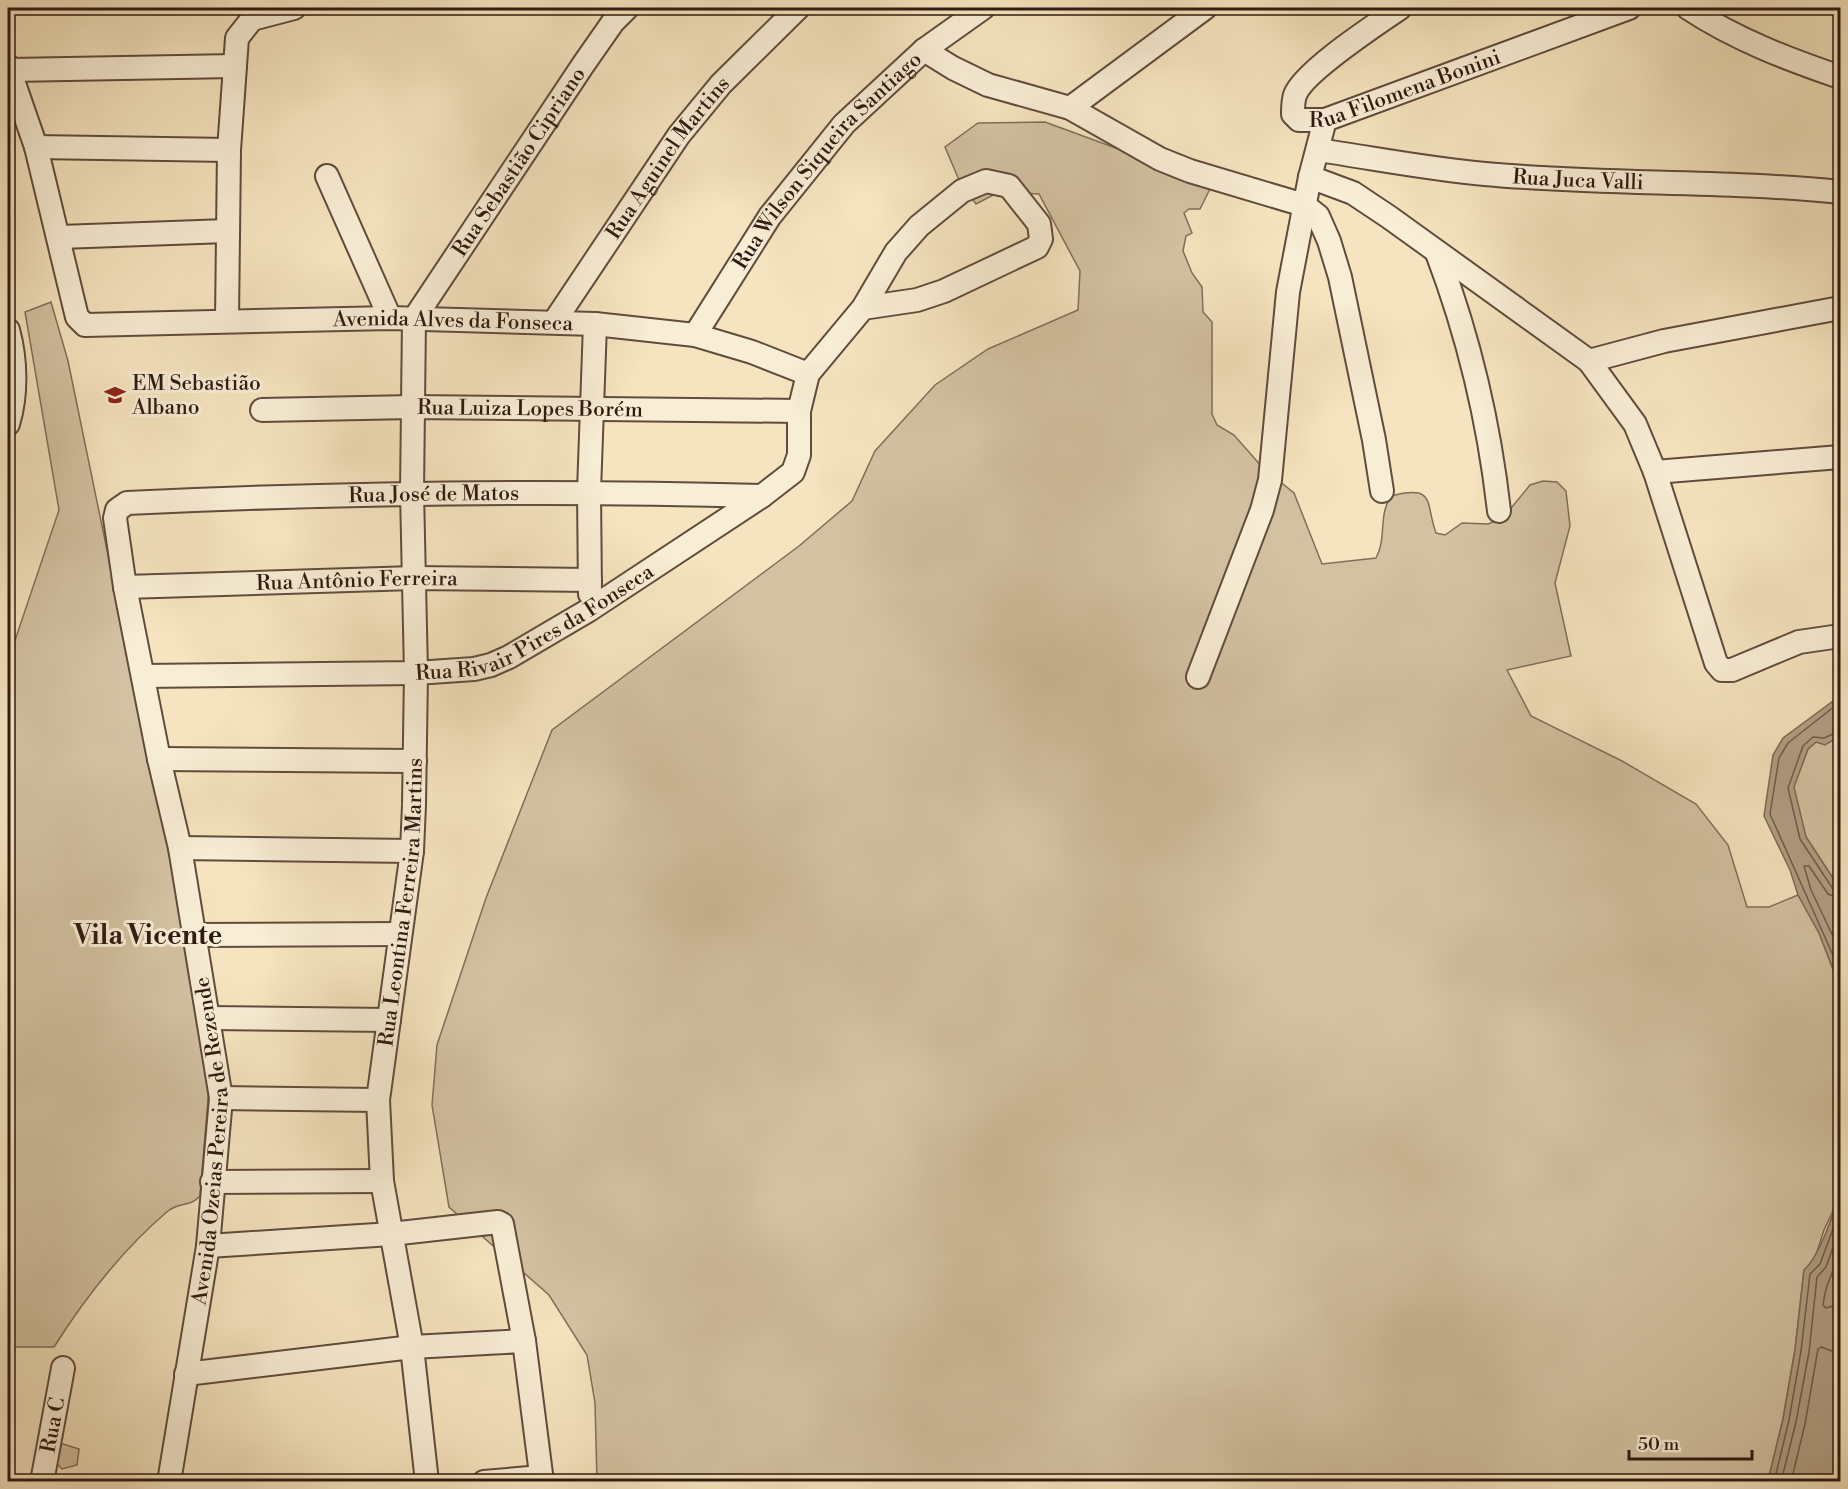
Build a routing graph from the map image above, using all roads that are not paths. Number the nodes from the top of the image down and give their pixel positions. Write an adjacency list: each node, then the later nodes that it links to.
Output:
1 (294, 8): 10 (street)
2 (627, 8): 28 (street, Rua Sebastião Cipriano)
3 (798, 8): 30 (street, Rua Aguinel Martins)
4 (982, 8): 9 (street, Rua Wilson Siqueira Santiago)
5 (1205, 8): 13 (street)
6 (1400, 8): 14 (street, Rua Filomena Bonini)
7 (1629, 8): 14 (street, Rua Filomena Bonini)
8 (1688, 8): 12 (street)
9 (924, 50): 13 (street); 33 (street, Rua Wilson Siqueira Santiago)
10 (235, 66): 11 (street); 16 (street)
11 (9, 68): 15 (street)
12 (1840, 77)
13 (1071, 108): 21 (street)
14 (1325, 120): 17 (street)
15 (36, 147): 16 (street); 23 (street)
16 (229, 150): 22 (street)
17 (1318, 150): 19 (street); 20 (street, Rua Juca Valli)
18 (327, 176): 27 (street)
19 (1310, 177): 21 (street); 24 (street)
20 (1840, 192)
21 (1304, 205): 44 (street); 56 (street)
22 (226, 231): 23 (street); 29 (street)
23 (60, 237): 29 (street, Avenida Alves da Fonseca)
24 (1437, 253): 34 (street); 47 (street)
25 (863, 308): 25 (street); 35 (street)
26 (1840, 308): 34 (street)
27 (390, 318): 28 (street, Avenida Alves da Fonseca); 29 (street, Avenida Alves da Fonseca)
28 (414, 319): 30 (street, Avenida Alves da Fonseca); 36 (street, Rua Leontina Ferreira Martins)
29 (227, 321)
30 (554, 322): 31 (street, Avenida Alves da Fonseca)
31 (595, 324): 33 (street, Avenida Alves da Fonseca); 37 (street)
32 (8, 330): 40 (street)
33 (695, 335): 35 (street, Avenida Alves da Fonseca)
34 (1589, 361): 42 (street)
35 (808, 374): 39 (street, Rua Rivair Pires da Fonseca)
36 (412, 407): 37 (street, Rua Luiza Lopes Borém); 38 (street, Rua Luiza Lopes Borém); 45 (street, Rua Leontina Ferreira Martins)
37 (592, 407): 39 (street, Rua Luiza Lopes Borém); 43 (street)
38 (262, 410)
39 (799, 411): 46 (street, Rua Rivair Pires da Fonseca)
40 (8, 424)
41 (1840, 457): 42 (street)
42 (1655, 472): 53 (street)
43 (590, 491): 45 (street, Rua José de Matos); 46 (street, Rua José de Matos); 50 (street)
44 (1382, 491)
45 (412, 492): 48 (street, Rua José de Matos); 49 (street, Rua Leontina Ferreira Martins)
46 (762, 496): 52 (street, Rua Rivair Pires da Fonseca)
47 (1499, 511)
48 (115, 518): 51 (street, Avenida Ozeias Pereira de Rezende)
49 (414, 578): 50 (street, Rua Antônio Ferreira); 51 (street, Rua Antônio Ferreira); 54 (street, Rua Leontina Ferreira Martins)
50 (590, 580): 52 (street)
51 (125, 587): 55 (street, Avenida Ozeias Pereira de Rezende)
52 (590, 610): 54 (street, Rua Rivair Pires da Fonseca)
53 (1840, 636)
54 (416, 673): 55 (street, Rua Rivair Pires da Fonseca); 58 (street, Rua Leontina Ferreira Martins)
55 (143, 676): 57 (street, Avenida Ozeias Pereira de Rezende)
56 (1198, 677)
57 (159, 759): 58 (street); 59 (street, Avenida Ozeias Pereira de Rezende)
58 (415, 761): 60 (street, Rua Leontina Ferreira Martins)
59 (180, 848): 60 (street); 62 (street, Avenida Ozeias Pereira de Rezende)
60 (412, 851): 61 (street, Rua Leontina Ferreira Martins)
61 (400, 934): 62 (street); 64 (street, Rua Leontina Ferreira Martins)
62 (195, 935): 63 (street, Avenida Ozeias Pereira de Rezende)
63 (209, 1018): 64 (street); 65 (street, Avenida Ozeias Pereira de Rezende)
64 (389, 1020): 66 (street, Rua Leontina Ferreira Martins)
65 (221, 1098): 66 (street); 68 (street, Avenida Ozeias Pereira de Rezende)
66 (378, 1100): 67 (street, Rua Leontina Ferreira Martins)
67 (382, 1181): 68 (street); 69 (street, Rua Leontina Ferreira Martins)
68 (212, 1182): 70 (street, Avenida Ozeias Pereira de Rezende)
69 (391, 1234): 70 (street); 71 (street); 72 (street, Rua Leontina Ferreira Martins)
70 (208, 1246): 74 (street, Avenida Ozeias Pereira de Rezende)
71 (524, 1341): 72 (street); 75 (street)
72 (412, 1347): 74 (street); 78 (street, Rua Leontina Ferreira Martins)
73 (63, 1368): 76 (street, Rua C)
74 (186, 1374): 77 (street, Avenida Ozeias Pereira de Rezende)
75 (541, 1480): 79 (street)
76 (42, 1482)
77 (169, 1482)
78 (427, 1482)
79 (484, 1482)

